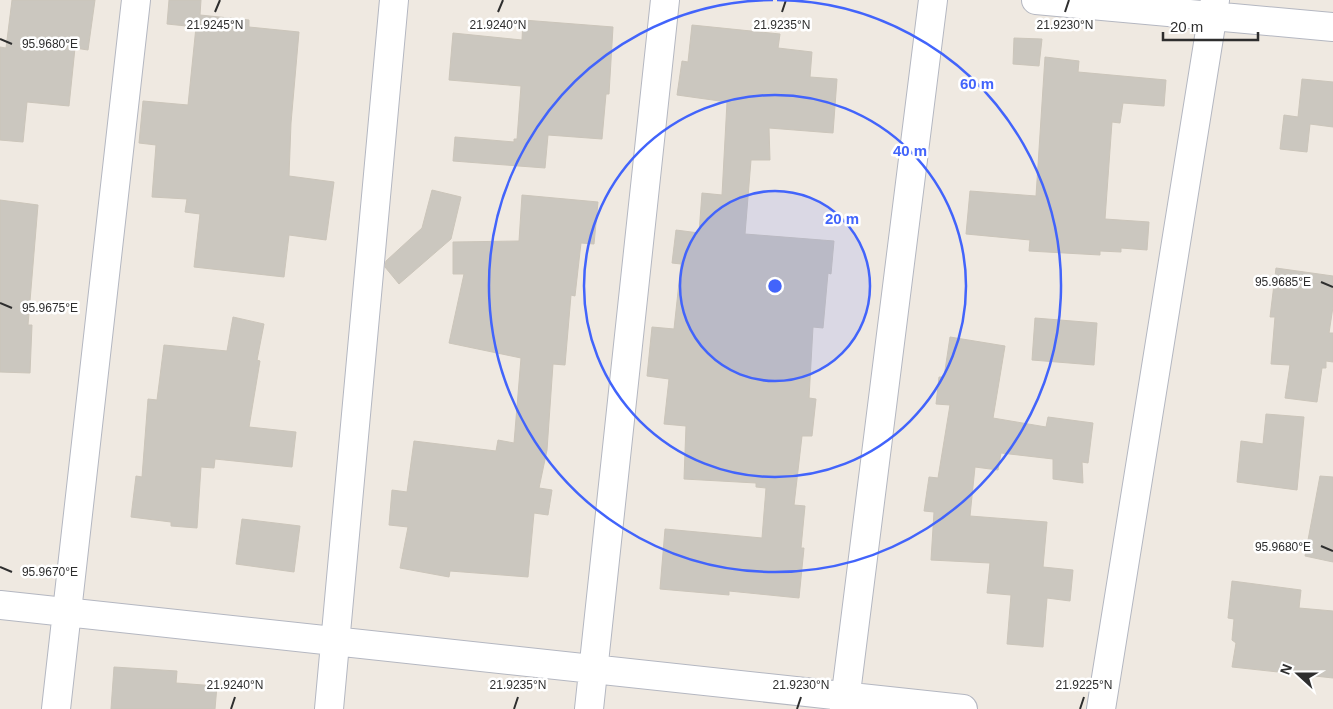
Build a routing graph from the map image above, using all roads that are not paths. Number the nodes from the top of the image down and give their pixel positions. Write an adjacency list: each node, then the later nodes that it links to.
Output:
1 (136, 0): 9 (street)
2 (394, 0): 10 (street)
3 (665, 0): 11 (street)
4 (933, 0): 12 (street)
5 (1036, 0): 6 (street)
6 (1214, 8): 7 (street); 17 (street)
7 (1333, 27)
8 (0, 605): 9 (street)
9 (66, 612): 10 (street); 13 (street)
10 (336, 641): 11 (street); 14 (street)
11 (594, 669): 12 (street); 15 (street)
12 (844, 703): 16 (street)
13 (56, 709)
14 (329, 709)
15 (589, 709)
16 (963, 709)
17 (1100, 709)

